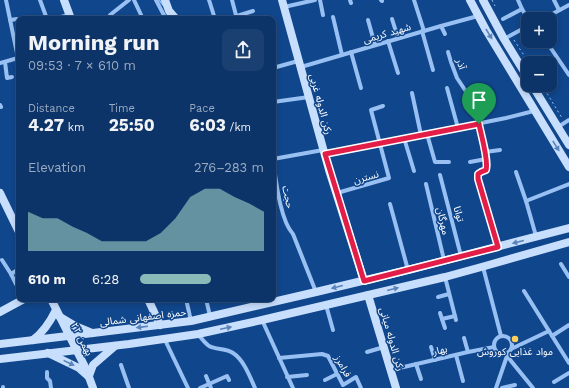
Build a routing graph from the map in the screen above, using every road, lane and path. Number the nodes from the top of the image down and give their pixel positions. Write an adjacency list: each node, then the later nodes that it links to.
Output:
1 (6, 0): 41 (street)
2 (40, 0): 27 (street)
3 (64, 0): 28 (main road)
4 (129, 0): 29 (street)
5 (134, 0): 30 (street)
6 (156, 0): 31 (street)
7 (165, 0): 22 (main road)
8 (168, 0): 22 (street)
9 (210, 0): 33 (street)
10 (232, 0): 34 (street)
11 (315, 0): 18 (street)
12 (320, 0): 26 (street)
13 (414, 0): 45 (street)
14 (470, 0): 36 (main road)
15 (483, 0): 48 (main road)
16 (518, 0): 20 (street)
17 (554, 0): 21 (street)
18 (283, 4): 58 (main road, رکن الدوله غربی)
19 (569, 5): 21 (street)
20 (522, 9): 24 (street); 40 (street)
21 (559, 10): 25 (street)
22 (169, 11): 32 (main road)
23 (253, 11): 35 (street)
24 (524, 12)
25 (555, 12)
26 (323, 15)
27 (46, 16)
28 (70, 16)
29 (110, 16)
30 (142, 16)
31 (164, 16)
32 (173, 16)
33 (214, 16)
34 (236, 16)
35 (242, 16)
36 (478, 16): 43 (street, شهید کریمی); 73 (main road, one-way to 73)
37 (333, 17): 55 (street)
38 (16, 19): 41 (street)
39 (392, 19): 47 (street)
40 (504, 19)
41 (10, 20): 51 (street)
42 (368, 20): 50 (street)
43 (441, 26): 45 (street, شهید کریمی); 46 (street)
44 (521, 30): 48 (street)
45 (423, 31): 47 (street, شهید کریمی); 61 (street)
46 (444, 34)
47 (398, 38): 49 (street, شهید کریمی)
48 (504, 39): 59 (main road)
49 (388, 41): 50 (street, شهید کریمی); 62 (street)
50 (375, 45): 53 (street, شهید کریمی)
51 (16, 48)
52 (551, 48): 63 (street)
53 (351, 52): 55 (street, شهید کریمی); 65 (street)
54 (448, 52): 75 (street, آذر)
55 (342, 55): 58 (street, شهید کریمی)
56 (16, 59): 57 (street)
57 (2, 63): 64 (street)
58 (300, 64): 60 (street, شهید کریمی); 70 (main road, رکن الدوله غربی)
59 (521, 67)
60 (276, 68)
61 (433, 70)
62 (398, 73)
63 (569, 75)
64 (12, 77)
65 (361, 88)
66 (447, 88): 77 (street)
67 (412, 92): 79 (street)
68 (536, 92): 76 (main road)
69 (547, 92): 74 (path)
70 (309, 97): 71 (street); 84 (main road, رکن الدوله غربی)
71 (276, 102)
72 (383, 106): 81 (street)
73 (534, 111): 75 (street); 90 (main road, one-way to 90)
74 (567, 121): 76 (street)
75 (479, 124): 77 (street); 85 (street, آذر)
76 (558, 127): 82 (main road)
77 (458, 128): 78 (street)
78 (427, 134): 79 (street); 88 (street)
79 (421, 135): 80 (street)
80 (404, 138): 81 (street); 91 (street)
81 (379, 144): 84 (street); 98 (street, نسترن)
82 (569, 145)
83 (500, 150): 85 (street)
84 (324, 152): 87 (street); 98 (main road, رکن الدوله غربی)
85 (485, 152): 86 (street, آذر)
86 (486, 159): 89 (street); 108 (street)
87 (276, 160)
88 (449, 162)
89 (470, 162)
90 (569, 167)
91 (414, 171)
92 (516, 172): 99 (street)
93 (440, 175): 109 (street, توانا)
94 (276, 176): 122 (street, حجت)
95 (426, 184): 111 (street, مهرگان)
96 (569, 184): 99 (street)
97 (0, 193): 100 (main road)
98 (336, 194): 119 (main road, رکن الدوله غربی)
99 (526, 201): 105 (street)
100 (2, 204): 102 (main road)
101 (390, 204): 114 (street)
102 (16, 227)
103 (569, 228): 104 (main road, حمزه اصفهانی شمالی)
104 (555, 232): 105 (main road, حمزه اصفهانی شمالی); 107 (main road)
105 (536, 237): 108 (main road, حمزه اصفهانی شمالی, one-way to 108)
106 (569, 242): 107 (main road)
107 (559, 245): 113 (main road)
108 (498, 247): 109 (main road, حمزه اصفهانی شمالی)
109 (461, 256): 111 (main road, حمزه اصفهانی شمالی)
110 (2, 260): 116 (street)
111 (444, 261): 114 (main road, حمزه اصفهانی شمالی)
112 (560, 264): 118 (street)
113 (483, 266): 117 (main road); 154 (street)
114 (408, 270): 119 (main road, حمزه اصفهانی شمالی)
115 (16, 271): 116 (street)
116 (11, 274): 120 (street)
117 (445, 277): 123 (street); 124 (main road, one-way to 117)
118 (569, 277)
119 (364, 281): 122 (main road, حمزه اصفهانی شمالی, one-way to 122)
120 (16, 284)
121 (524, 291): 150 (street)
122 (316, 292): 125 (main road, حمزه اصفهانی شمالی)
123 (449, 294): 126 (street); 142 (street)
124 (368, 295): 135 (main road); 163 (main road, رکن الدوله میانی)
125 (301, 296): 127 (main road, حمزه اصفهانی شمالی); 136 (main road)
126 (438, 297)
127 (283, 300): 128 (main road, حمزه اصفهانی شمالی); 141 (main road)
128 (276, 301)
129 (18, 302): 137 (main road)
130 (52, 302): 139 (main road, ۲۲ بهمن)
131 (149, 302): 145 (main road)
132 (187, 302): 144 (street)
133 (207, 302): 140 (street)
134 (261, 302): 140 (main road, حمزه اصفهانی شمالی)
135 (326, 305): 136 (main road); 149 (street)
136 (304, 310): 141 (main road)
137 (0, 312)
138 (440, 312): 142 (street)
139 (58, 314): 151 (main road); 153 (main road, ۲۲ بهمن); 157 (main road)
140 (210, 316): 144 (main road, حمزه اصفهانی شمالی)
141 (282, 316): 143 (main road)
142 (442, 319): 147 (street)
143 (262, 320): 152 (main road, one-way to 143); 174 (street)
144 (191, 321): 145 (main road, حمزه اصفهانی شمالی)
145 (160, 325): 148 (main road, حمزه اصفهانی شمالی, one-way to 148)
146 (569, 325): 155 (street)
147 (445, 328)
148 (123, 330): 151 (main road, حمزه اصفهانی شمالی); 161 (main road)
149 (333, 330)
150 (549, 331): 155 (street); 166 (street)
151 (93, 333): 153 (main road, حمزه اصفهانی شمالی)
152 (198, 334): 158 (main road); 200 (street)
153 (70, 336): 157 (main road, حمزه اصفهانی شمالی); 167 (main road, ۲۲ بهمن)
154 (501, 336): 165 (street); 166 (street)
155 (552, 336): 177 (street)
156 (464, 338): 169 (street)
157 (33, 340): 159 (main road, حمزه اصفهانی شمالی)
158 (165, 340): 161 (main road); 198 (street)
159 (16, 342): 160 (main road, حمزه اصفهانی شمالی); 173 (main road)
160 (0, 344)
161 (126, 345): 162 (main road)
162 (115, 346): 167 (main road); 185 (main road)
163 (384, 347): 168 (street); 180 (main road, رکن الدوله میانی)
164 (431, 347): 176 (street)
165 (494, 347): 169 (street, بهار); 172 (street)
166 (511, 349): 172 (street)
167 (76, 350): 170 (main road); 185 (main road, ۲۲ بهمن)
168 (367, 352)
169 (468, 352): 171 (street, بهار)
170 (47, 353): 173 (main road); 185 (main road, one-way to 185)
171 (456, 355): 176 (street, بهار); 191 (street)
172 (507, 355): 204 (street); 206 (street)
173 (18, 356): 175 (main road)
174 (279, 358): 183 (street, فرامرز); 187 (street)
175 (0, 359)
176 (435, 360): 178 (street, بهار)
177 (569, 363)
178 (416, 364): 180 (street, بهار); 188 (street)
179 (121, 365): 197 (street)
180 (390, 370): 203 (main road, رکن الدوله میانی)
181 (47, 372): 195 (street)
182 (569, 373): 192 (street)
183 (338, 374): 190 (street); 202 (street, فرامرز)
184 (307, 375): 187 (street)
185 (89, 376): 196 (main road, ۲۲ بهمن)
186 (206, 376): 194 (street)
187 (288, 377): 201 (street)
188 (421, 379)
189 (229, 380): 194 (street)
190 (325, 380)
191 (463, 381)
192 (554, 382)
193 (515, 385): 205 (street)
194 (210, 386): 199 (street)
195 (51, 388)
196 (93, 388)
197 (129, 388)
198 (188, 388)
199 (200, 388)
200 (255, 388)
201 (292, 388)
202 (361, 388)
203 (396, 388)
204 (496, 388)
205 (502, 388)
206 (533, 388)

